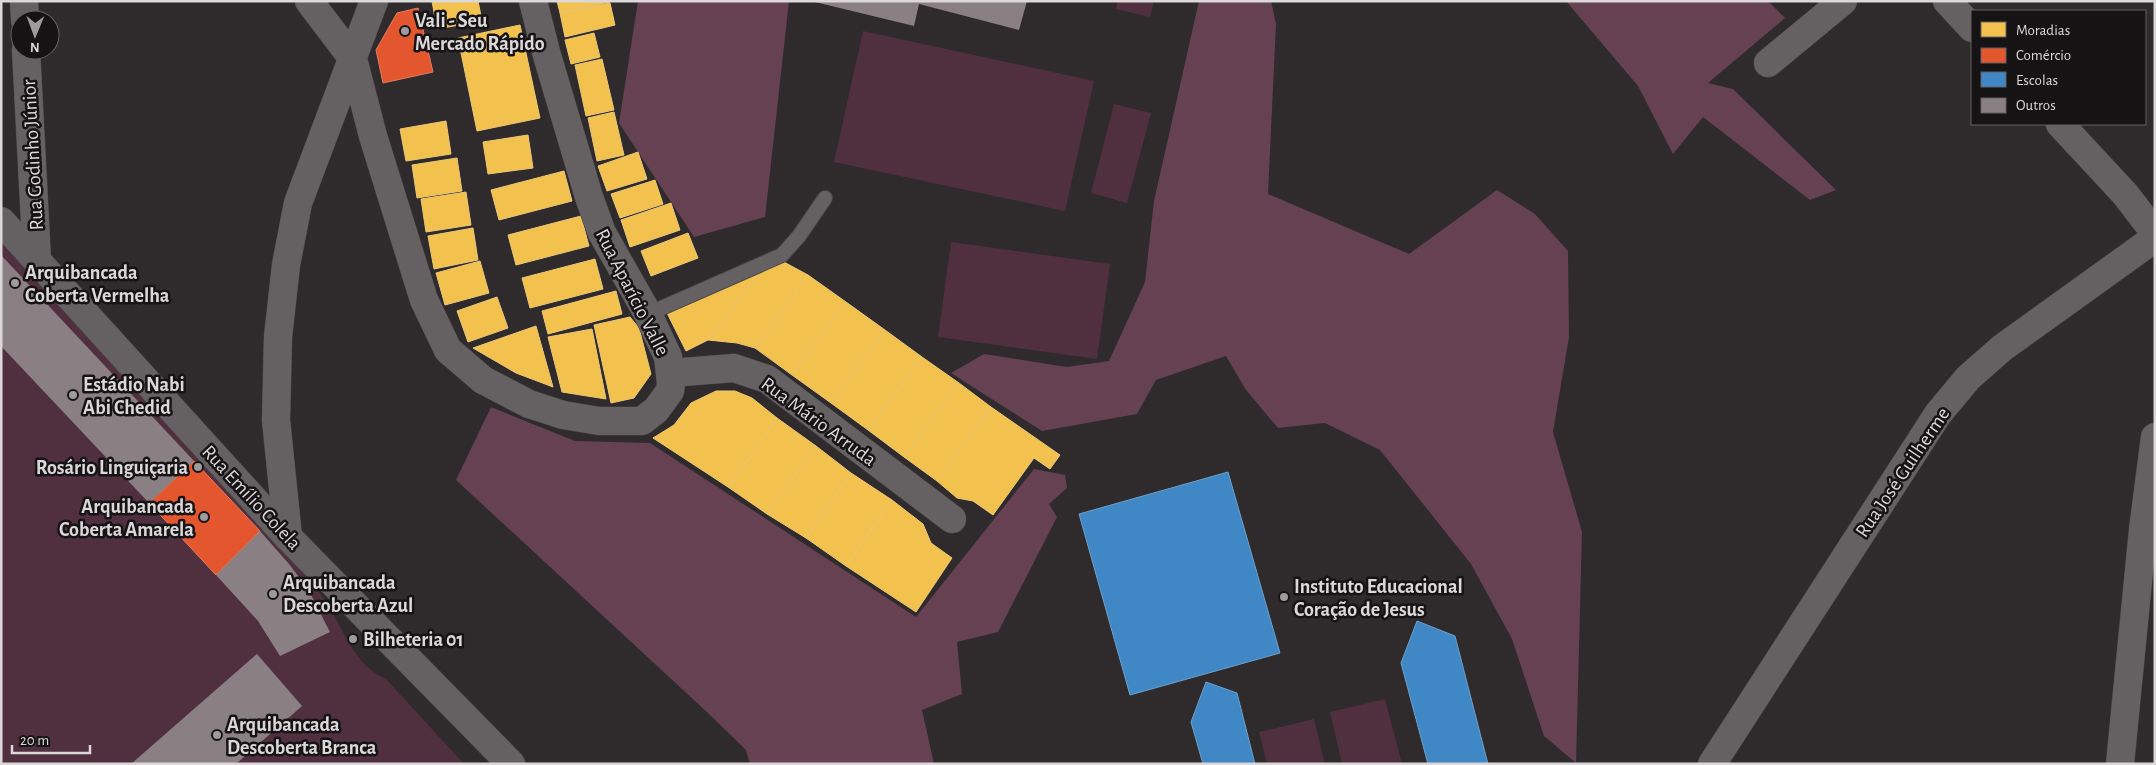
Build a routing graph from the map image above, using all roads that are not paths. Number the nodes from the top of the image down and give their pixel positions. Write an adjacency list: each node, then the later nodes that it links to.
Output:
1 (309, 1): 7 (street)
2 (374, 1): 7 (street)
3 (534, 1): 16 (street, Rua Aparício Valle)
4 (1843, 1): 9 (street)
5 (1947, 1): 6 (street)
6 (1971, 27)
7 (353, 59): 17 (street, Rua Aparício Valle); 21 (street)
8 (27, 60): 15 (street, Rua Godinho Júnior)
9 (1768, 63)
10 (2061, 125): 13 (street)
11 (825, 198): 16 (lane)
12 (1, 221): 15 (street, Rua Emílio Colela)
13 (2155, 233)
14 (2155, 238): 23 (street, Rua José Guilherme)
15 (37, 260): 21 (street, Rua Emílio Colela)
16 (648, 314): 17 (street, Rua Aparício Valle)
17 (670, 373): 19 (street, Rua Mário Arruda)
18 (2155, 438): 20 (street)
19 (952, 519)
20 (2149, 531): 24 (street)
21 (288, 537): 22 (street, Rua Emílio Colela)
22 (511, 764)
23 (1712, 764)
24 (2120, 764)

